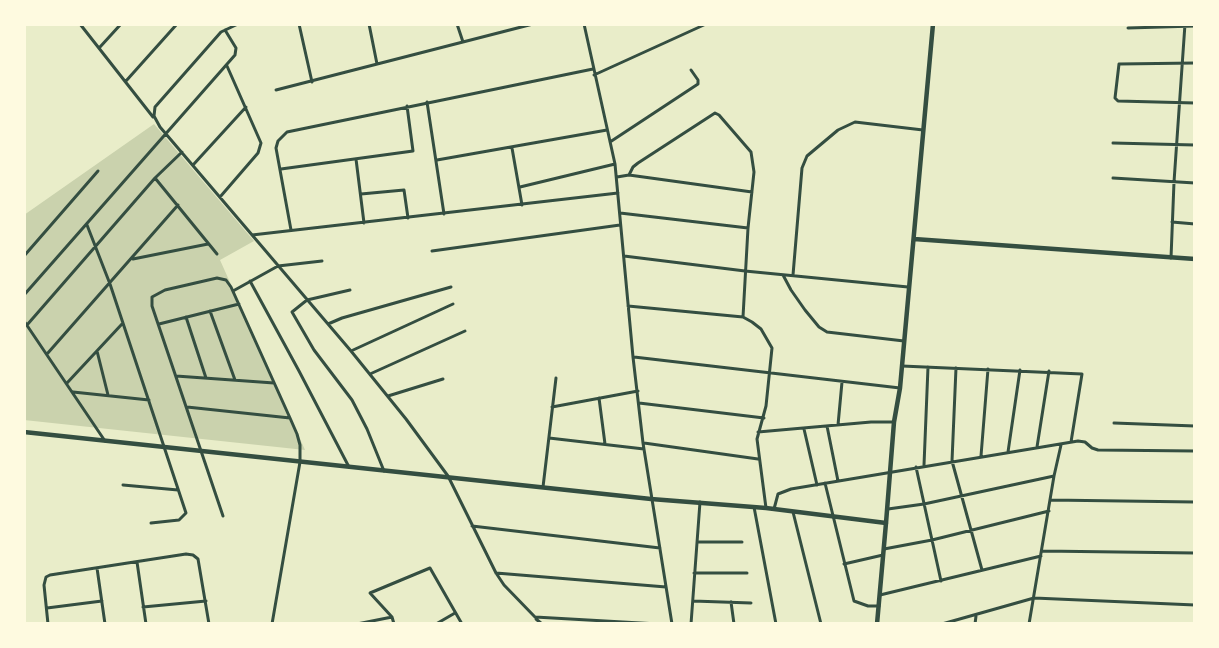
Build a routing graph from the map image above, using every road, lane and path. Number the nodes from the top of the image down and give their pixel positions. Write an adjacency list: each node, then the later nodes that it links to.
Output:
1 (80, 24): 17 (street)
2 (121, 24): 17 (street)
3 (177, 24): 25 (street)
4 (238, 24): 15 (street)
5 (299, 24): 26 (street)
6 (369, 24): 20 (street)
7 (457, 24): 16 (street)
8 (533, 24): 16 (street)
9 (585, 24): 22 (street)
10 (706, 24): 24 (street)
11 (933, 24): 35 (main road)
12 (1185, 25): 13 (street); 14 (street); 18 (street)
13 (1195, 26)
14 (1128, 28)
15 (225, 30): 21 (street); 33 (street)
16 (463, 42): 20 (street)
17 (99, 47): 25 (street)
18 (1182, 63): 19 (street); 30 (street); 30 (street)
19 (1195, 63)
20 (377, 64): 26 (street)
21 (227, 66): 32 (street); 36 (street)
22 (593, 69): 24 (street); 28 (street)
23 (691, 70): 37 (street)
24 (594, 75): 34 (street)
25 (126, 81): 33 (street)
26 (312, 82): 27 (street)
27 (276, 90)
28 (427, 102): 31 (street); 44 (street)
29 (1195, 103): 30 (street)
30 (1180, 104): 39 (street)
31 (407, 106): 43 (street); 47 (street)
32 (246, 107): 46 (street); 59 (street)
33 (155, 120): 36 (street)
34 (607, 130): 37 (street); 41 (street)
35 (923, 130): 73 (main road); 87 (street)
36 (166, 134): 42 (street); 68 (street)
37 (610, 142): 45 (street)
38 (1113, 143): 39 (street)
39 (1177, 145): 40 (street); 53 (street)
40 (1195, 145)
41 (512, 148): 44 (street); 55 (street)
42 (182, 152): 46 (street); 51 (street)
43 (356, 159): 47 (street); 58 (street)
44 (437, 160): 63 (street)
45 (615, 164): 50 (street); 55 (street)
46 (193, 165): 59 (street)
47 (281, 169): 71 (street)
48 (98, 171): 78 (street)
49 (628, 175): 50 (street); 56 (street); 56 (street)
50 (617, 177): 57 (street)
51 (155, 178): 60 (street); 75 (street)
52 (1113, 178): 53 (street)
53 (1174, 182): 54 (street); 65 (street)
54 (1195, 183)
55 (520, 187): 61 (street)
56 (752, 192): 70 (street)
57 (618, 193): 61 (street); 62 (street)
58 (361, 194): 64 (street); 66 (street)
59 (220, 197): 72 (street)
60 (178, 205): 74 (street); 81 (street)
61 (522, 205): 63 (street)
62 (620, 213): 69 (street); 70 (street)
63 (444, 214): 64 (street)
64 (408, 218): 66 (street)
65 (1172, 222): 67 (street); 80 (street)
66 (364, 223): 71 (street)
67 (1195, 224)
68 (87, 225): 75 (street); 94 (street)
69 (621, 225): 76 (street); 79 (street)
70 (748, 228): 85 (street)
71 (291, 230): 72 (street)
72 (252, 235): 84 (street)
73 (914, 239): 80 (main road); 91 (main road)
74 (209, 244): 77 (street); 81 (street)
75 (96, 246): 89 (street); 106 (street)
76 (432, 250)
77 (217, 254)
78 (24, 256)
79 (624, 256): 85 (street); 98 (street)
80 (1171, 258): 82 (main road)
81 (131, 259): 89 (street)
82 (1195, 260)
83 (322, 261): 84 (street)
84 (278, 266): 88 (street); 95 (street)
85 (745, 271): 86 (street); 101 (street)
86 (783, 274): 87 (street); 108 (street)
87 (792, 275): 91 (street)
88 (250, 281): 93 (street); 166 (street)
89 (110, 284): 103 (street); 111 (street)
90 (451, 287): 105 (street)
91 (908, 287): 108 (main road)
92 (350, 290): 95 (street)
93 (232, 291): 96 (street); 104 (street)
94 (24, 295)
95 (307, 300): 105 (street); 168 (street)
96 (239, 304): 99 (street); 128 (street)
97 (453, 304): 110 (street)
98 (628, 306): 101 (street); 112 (street)
99 (210, 311): 100 (street); 125 (street)
100 (186, 317): 104 (street); 122 (street)
101 (743, 317): 119 (street)
102 (24, 321): 106 (street)
103 (122, 324): 109 (street); 135 (street)
104 (158, 324): 121 (street)
105 (328, 324): 110 (street)
106 (27, 325): 111 (street)
107 (465, 332): 120 (street)
108 (904, 341): 113 (main road)
109 (97, 351): 127 (street); 132 (street)
110 (351, 351): 120 (street)
111 (47, 354): 127 (street)
112 (633, 357): 119 (street); 130 (street)
113 (902, 366): 114 (street); 129 (main road)
114 (928, 367): 115 (street); 165 (street)
115 (956, 368): 116 (street); 163 (street)
116 (988, 369): 117 (street); 161 (street)
117 (1020, 370): 118 (street); 160 (street)
118 (1049, 371): 151 (street); 156 (street)
119 (771, 372): 126 (street); 140 (street)
120 (370, 374): 133 (street)
121 (176, 376): 122 (street); 137 (street)
122 (206, 378): 125 (street)
123 (556, 378): 138 (street)
124 (443, 379): 133 (street)
125 (235, 380): 128 (street)
126 (842, 381): 129 (street); 143 (street)
127 (67, 383): 131 (street)
128 (274, 383): 139 (street)
129 (900, 388): 141 (main road)
130 (638, 391): 134 (street); 136 (street)
131 (73, 392): 132 (street); 150 (street)
132 (108, 395): 135 (street)
133 (388, 396): 170 (street)
134 (599, 398): 138 (street); 153 (street)
135 (149, 399): 155 (street)
136 (639, 403): 140 (street); 152 (street)
137 (187, 407): 139 (street); 158 (street)
138 (552, 407): 149 (street)
139 (290, 418): 164 (street)
140 (764, 418): 148 (street)
141 (894, 422): 143 (street); 169 (main road)
142 (1114, 423): 145 (street)
143 (838, 424): 144 (street)
144 (827, 426): 146 (street); 172 (street)
145 (1195, 426)
146 (804, 429): 148 (street); 175 (street)
147 (24, 432): 150 (main road)
148 (757, 432): 162 (street)
149 (549, 438): 153 (street); 176 (street)
150 (105, 441): 155 (main road)
151 (1071, 442): 154 (street); 159 (street)
152 (643, 443): 157 (street); 162 (street)
153 (605, 445): 157 (street)
154 (1061, 445): 156 (street); 171 (street)
155 (164, 447): 158 (main road); 177 (street)
156 (1037, 447): 160 (street)
157 (644, 449): 179 (street)
158 (201, 450): 164 (main road); 190 (street)
159 (1195, 451)
160 (1008, 452): 161 (street)
161 (981, 456): 163 (street)
162 (758, 459): 185 (street)
163 (952, 461): 165 (street); 178 (street)
164 (300, 462): 166 (main road); 232 (street)
165 (924, 465): 167 (street)
166 (349, 467): 168 (main road)
167 (916, 467): 169 (street); 183 (street)
168 (384, 471): 170 (main road)
169 (890, 473): 172 (street); 187 (main road)
170 (448, 476): 176 (main road); 194 (street)
171 (1054, 476): 178 (street); 180 (street)
172 (838, 481): 173 (street)
173 (825, 483): 175 (street); 191 (street)
174 (123, 485): 177 (street)
175 (817, 485): 186 (street)
176 (543, 488): 179 (main road)
177 (178, 490): 192 (street)
178 (963, 495): 183 (street); 195 (street)
179 (651, 499): 181 (main road); 199 (street)
180 (1050, 500): 182 (street); 188 (street)
181 (700, 502): 184 (main road); 197 (street)
182 (1195, 502)
183 (924, 504): 187 (street); 196 (street)
184 (754, 507): 185 (main road); 242 (street)
185 (766, 508): 186 (main road)
186 (774, 509): 189 (main road)
187 (888, 509): 193 (main road)
188 (1049, 511): 195 (street); 202 (street)
189 (793, 512): 191 (main road); 243 (street)
190 (223, 516)
191 (832, 518): 193 (main road); 205 (street)
192 (151, 523)
193 (886, 523): 200 (main road)
194 (472, 526): 199 (street); 208 (street)
195 (973, 531): 196 (street); 207 (street)
196 (932, 540): 200 (street); 211 (street)
197 (698, 542): 198 (street); 209 (street)
198 (742, 542)
199 (660, 549): 212 (street)
200 (884, 549): 203 (main road)
201 (1195, 553): 202 (street)
202 (1041, 554): 207 (street); 214 (street)
203 (883, 555): 205 (street); 213 (main road)
204 (137, 562): 206 (street); 215 (street); 222 (street)
205 (844, 564): 221 (street)
206 (97, 568): 217 (street); 223 (street)
207 (982, 570): 211 (street)
208 (496, 573): 212 (street); 227 (street)
209 (694, 573): 210 (street); 216 (street)
210 (747, 573)
211 (941, 581): 213 (street)
212 (666, 587): 239 (street)
213 (880, 595): 221 (main road)
214 (1035, 598): 220 (street); 225 (street); 247 (street)
215 (206, 601): 222 (street); 231 (street)
216 (693, 601): 218 (street); 240 (street)
217 (102, 602): 223 (street); 229 (street)
218 (730, 602): 219 (street); 241 (street)
219 (751, 603)
220 (1195, 605)
221 (879, 606): 244 (main road)
222 (143, 607): 230 (street)
223 (47, 608): 228 (street)
224 (456, 612): 226 (street); 235 (street); 236 (street)
225 (976, 616): 245 (street); 246 (street)
226 (392, 617): 233 (street); 234 (street)
227 (535, 617): 237 (street); 238 (street)
228 (48, 624)
229 (105, 624)
230 (146, 624)
231 (209, 624)
232 (272, 624)
233 (357, 624)
234 (394, 624)
235 (436, 624)
236 (462, 624)
237 (542, 624)
238 (658, 624)
239 (672, 624)
240 (691, 624)
241 (734, 624)
242 (776, 624)
243 (821, 624)
244 (877, 624)
245 (942, 624)
246 (975, 624)
247 (1029, 624)

